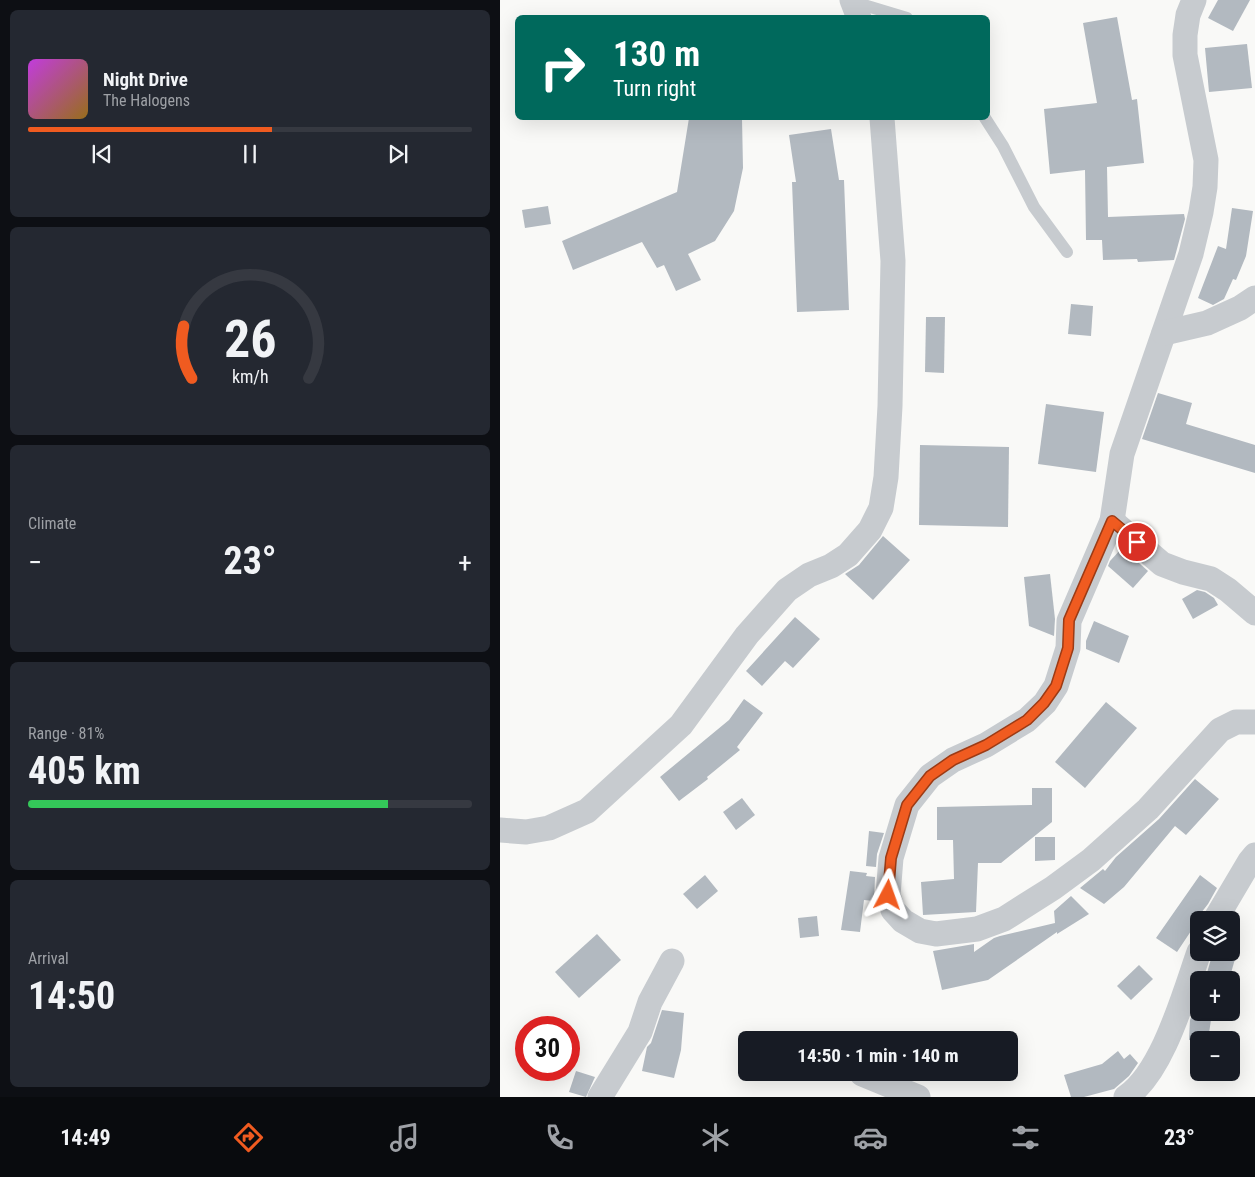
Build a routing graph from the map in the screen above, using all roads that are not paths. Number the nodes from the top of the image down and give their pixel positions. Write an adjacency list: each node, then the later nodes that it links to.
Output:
1 (1194, 0): 8 (street)
2 (855, 7): 3 (lane)
3 (893, 15)
4 (882, 120): 12 (street)
5 (986, 120): 6 (lane)
6 (1067, 252)
7 (1255, 298): 8 (street)
8 (1164, 333): 9 (street)
9 (1112, 521): 10 (street); 11 (street)
10 (1255, 613)
11 (1255, 722)
12 (500, 830)
13 (1255, 856): 14 (street)
14 (1221, 911)
15 (672, 961): 18 (street)
16 (1196, 961): 20 (street)
17 (879, 1081): 19 (street)
18 (600, 1097)
19 (918, 1097)
20 (1126, 1097)

